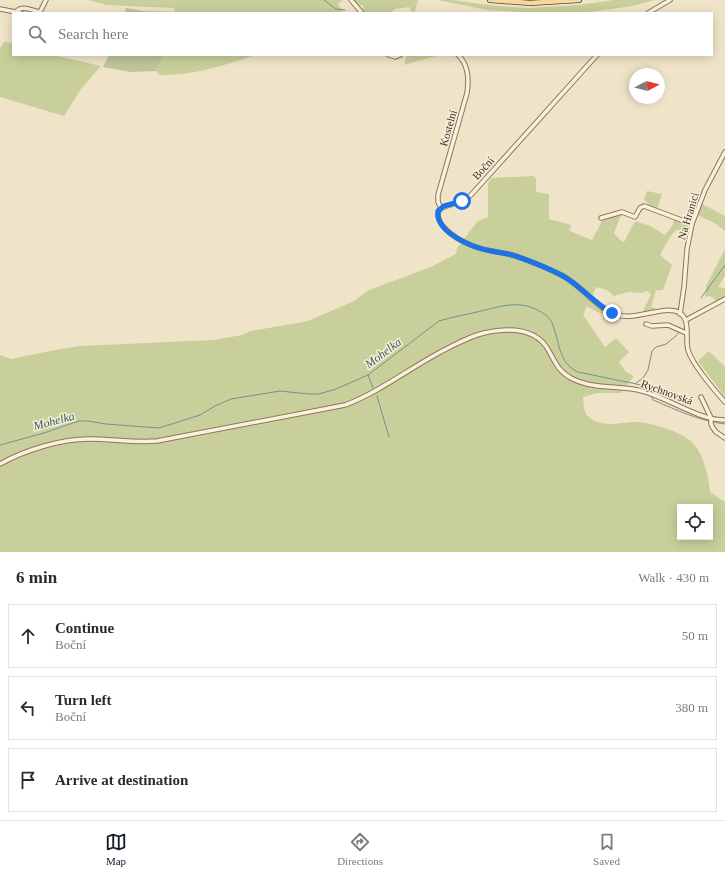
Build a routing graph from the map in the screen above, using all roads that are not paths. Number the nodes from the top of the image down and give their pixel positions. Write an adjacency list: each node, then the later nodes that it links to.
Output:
1 (46, 0): 7 (street)
2 (351, 0): 8 (street)
3 (490, 0): 4 (main road)
4 (579, 0)
5 (670, 0): 9 (street)
6 (0, 9): 7 (street)
7 (16, 12)
8 (361, 12)
9 (650, 12)
10 (459, 56): 13 (street, Kostelní)
11 (596, 56): 13 (street, Boční)
12 (725, 152): 15 (street, Na Hranici)
13 (441, 208): 17 (street)
14 (601, 218): 15 (street)
15 (692, 224): 17 (street, Na Hranici)
16 (725, 299): 18 (street)
17 (680, 314): 18 (street)
18 (686, 320): 20 (street)
19 (646, 324): 20 (street)
20 (686, 333): 22 (street)
21 (702, 397): 24 (street)
22 (725, 402)
23 (725, 420): 24 (street, Rychnovská)
24 (711, 421): 25 (street); 26 (street, Rychnovská)
25 (725, 438)
26 (0, 464)

